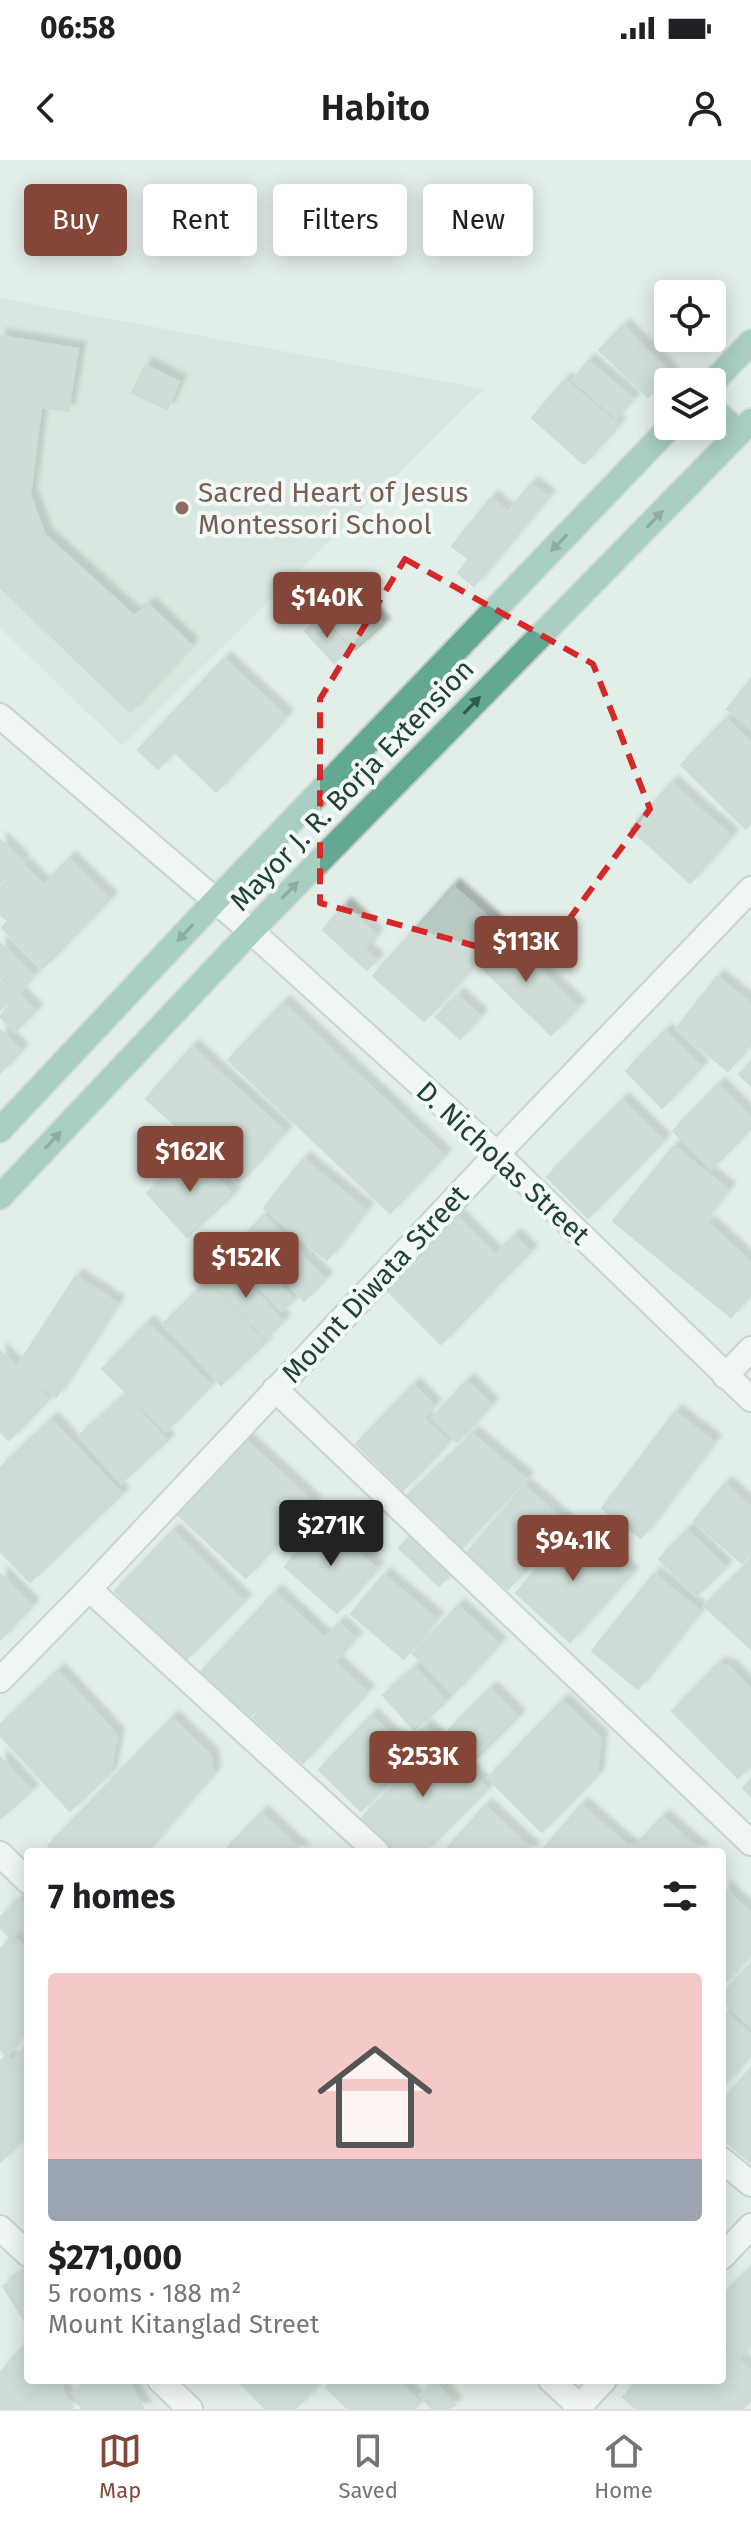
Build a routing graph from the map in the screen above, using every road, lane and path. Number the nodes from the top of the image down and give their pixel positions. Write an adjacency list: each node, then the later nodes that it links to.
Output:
1 (751, 342): 2 (main road)
2 (726, 368)
3 (726, 416): 4 (main road)
4 (746, 426): 9 (main road, Mayor J. R. Borja Extension, one-way to 4)
5 (658, 440): 8 (main road, Mayor J. R. Borja Extension, one-way to 8)
6 (0, 716): 8 (street, D. Nicholas Street)
7 (751, 889): 11 (street, Mount Diwata Street)
8 (216, 900): 9 (street, D. Nicholas Street); 10 (main road, Mayor J. R. Borja Extension, one-way to 10)
9 (251, 931): 11 (street, D. Nicholas Street); 12 (main road, Mayor J. R. Borja Extension, one-way to 9)
10 (0, 1130)
11 (497, 1154): 14 (street, D. Nicholas Street); 15 (street, Mount Diwata Street)
12 (0, 1197)
13 (751, 1349): 14 (street)
14 (725, 1376): 16 (street, D. Nicholas Street)
15 (275, 1389): 17 (street, Mount Diwata Street); 19 (street)
16 (751, 1399)
17 (89, 1589): 18 (street, Mount Diwata Street); 20 (street)
18 (0, 1680)
19 (751, 1843)
20 (373, 1848)
21 (0, 1854): 22 (street)
22 (24, 1877)
23 (726, 2163): 24 (street)
24 (751, 2184)
25 (751, 2226): 28 (street)
26 (0, 2228): 27 (street)
27 (24, 2250)
28 (726, 2253)
29 (164, 2384): 33 (street)
30 (555, 2384): 32 (street)
31 (600, 2384): 32 (street)
32 (578, 2408)
33 (190, 2409)

